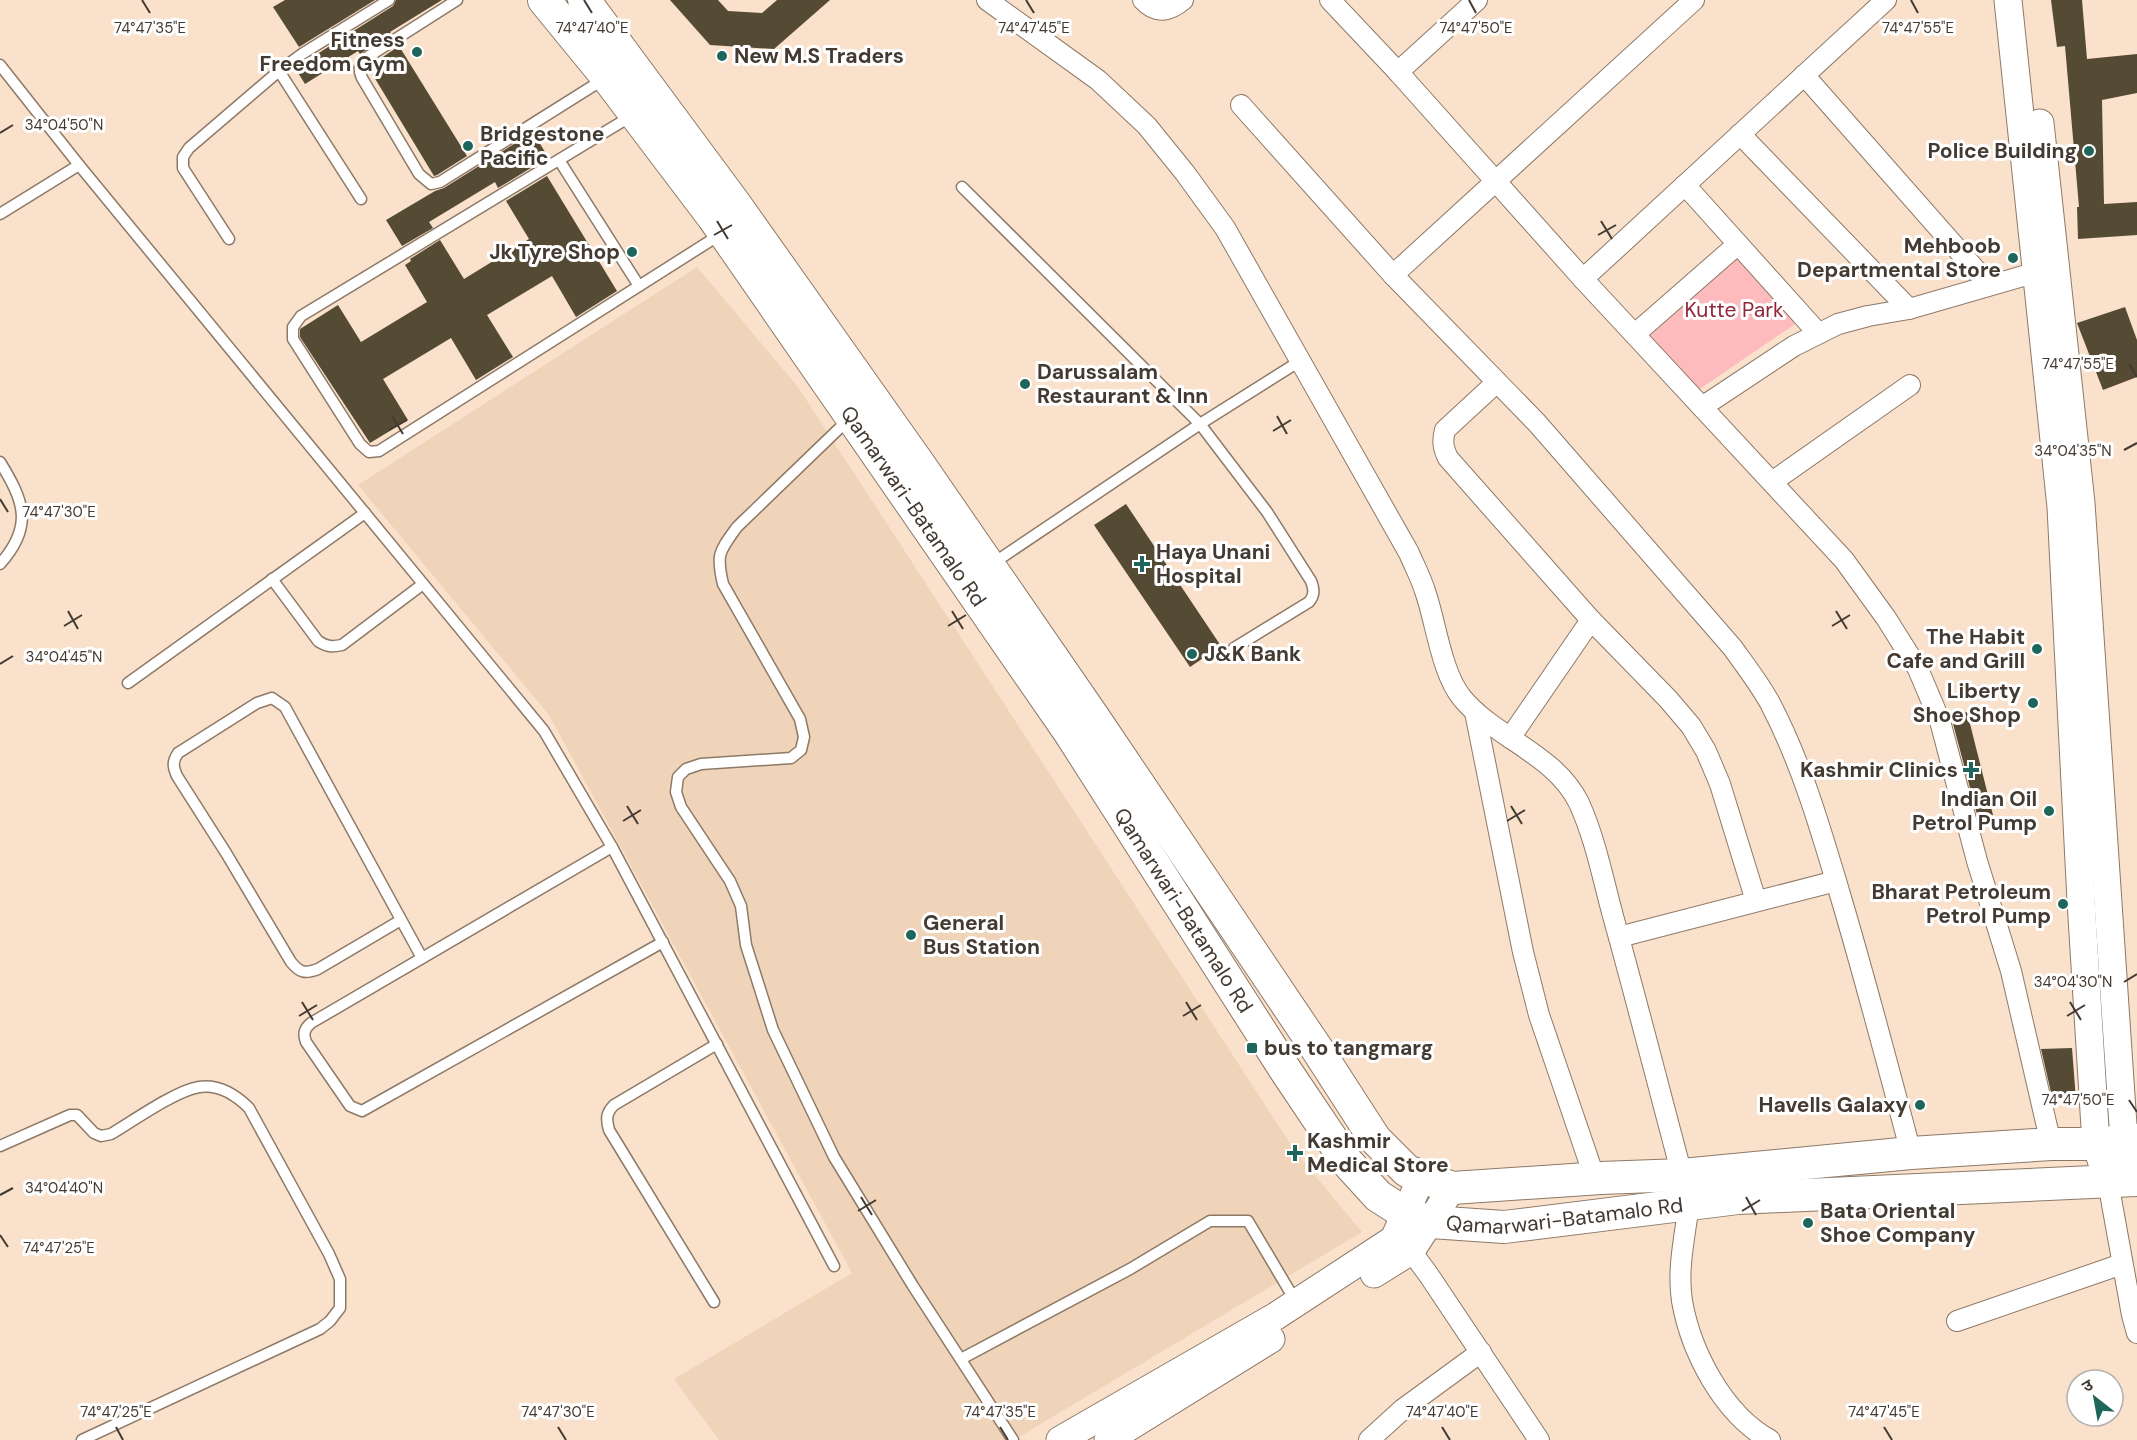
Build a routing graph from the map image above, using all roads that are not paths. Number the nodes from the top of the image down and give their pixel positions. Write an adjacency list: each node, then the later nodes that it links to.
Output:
1 (389, 0): 15 (lane)
2 (457, 0): 18 (lane)
3 (544, 0): 18 (main road, Qamarwari-Batamalo Rd)
4 (584, 0): 50 (main road, Qamarwari-Batamalo Rd)
5 (987, 0): 40 (street)
6 (1143, 0): 7 (street)
7 (1183, 0)
8 (1329, 0): 16 (street)
9 (1477, 0): 16 (street)
10 (1694, 0): 24 (street)
11 (1887, 0): 17 (street)
12 (2008, 0): 32 (main road)
13 (2026, 0): 66 (main road)
14 (0, 64): 23 (lane)
15 (279, 71): 27 (lane); 30 (lane)
16 (1398, 72): 24 (street)
17 (1804, 75): 21 (street); 35 (street)
18 (607, 77): 20 (main road, Qamarwari-Batamalo Rd)
19 (1241, 105): 33 (street)
20 (635, 114): 22 (lane); 29 (main road, Qamarwari-Batamalo Rd)
21 (1740, 134): 25 (street); 37 (street)
22 (559, 160): 36 (lane); 36 (lane)
23 (80, 165): 28 (lane); 48 (lane)
24 (1496, 182): 33 (street); 34 (street)
25 (1685, 184): 31 (street); 34 (street)
26 (962, 188): 45 (lane)
27 (361, 199)
28 (0, 214)
29 (724, 232): 36 (lane); 44 (main road, Qamarwari-Batamalo Rd)
30 (229, 239)
31 (1738, 244): 38 (street); 39 (street)
32 (2037, 272): 35 (street); 66 (main road)
33 (1393, 275): 41 (street)
34 (1583, 279): 39 (street)
35 (1989, 285): 37 (street)
36 (639, 286)
37 (1909, 309): 38 (street)
38 (1818, 333): 43 (street)
39 (1635, 334): 43 (street)
40 (1300, 361): 45 (lane); 56 (street)
41 (1497, 382): 53 (street); 59 (street)
42 (1911, 386): 47 (street)
43 (1702, 407): 47 (street)
44 (851, 418): 75 (main road, Qamarwari-Batamalo Rd); 83 (lane)
45 (1200, 424): 50 (lane); 54 (lane)
46 (0, 462): 49 (lane)
47 (1772, 482): 67 (street)
48 (365, 513): 51 (lane); 52 (lane)
49 (0, 564)
50 (989, 566): 70 (main road, Qamarwari-Batamalo Rd)
51 (272, 579): 52 (lane); 55 (lane)
52 (423, 584): 58 (lane)
53 (1591, 620): 57 (street); 60 (street)
54 (1234, 648)
55 (128, 683)
56 (1474, 712): 57 (street); 71 (street)
57 (1510, 738): 62 (street)
58 (612, 847): 63 (lane); 64 (lane)
59 (1836, 881): 60 (street); 69 (street)
60 (1756, 901): 62 (street)
61 (401, 920): 61 (lane); 64 (lane)
62 (1619, 937): 74 (street)
63 (663, 942): 64 (lane); 65 (lane)
64 (422, 958)
65 (717, 1044): 77 (lane); 78 (lane)
66 (2119, 1142): 67 (main road); 72 (main road)
67 (2051, 1144): 69 (main road)
68 (0, 1146): 84 (lane)
69 (1911, 1153): 74 (main road)
70 (1422, 1176): 73 (main road, Qamarwari-Batamalo Rd); 75 (main road)
71 (1598, 1178): 73 (main road, Qamarwari-Batamalo Rd); 74 (main road, Qamarwari-Batamalo Rd)
72 (2126, 1181): 74 (main road, Qamarwari-Batamalo Rd); 76 (street)
73 (1452, 1188): 75 (main road)
74 (1685, 1190): 75 (main road, Qamarwari-Batamalo Rd); 90 (street)
75 (1411, 1231): 79 (main road); 82 (street); 87 (main road)
76 (2122, 1264): 80 (street); 81 (street)
77 (834, 1266)
78 (714, 1302)
79 (1297, 1302): 83 (lane); 86 (main road)
80 (1957, 1321)
81 (2137, 1333)
82 (1481, 1352): 88 (street); 89 (street)
83 (961, 1359): 85 (lane)
84 (82, 1440)
85 (1013, 1440)
86 (1060, 1440)
87 (1108, 1440)
88 (1369, 1440)
89 (1539, 1440)
90 (1770, 1440)

